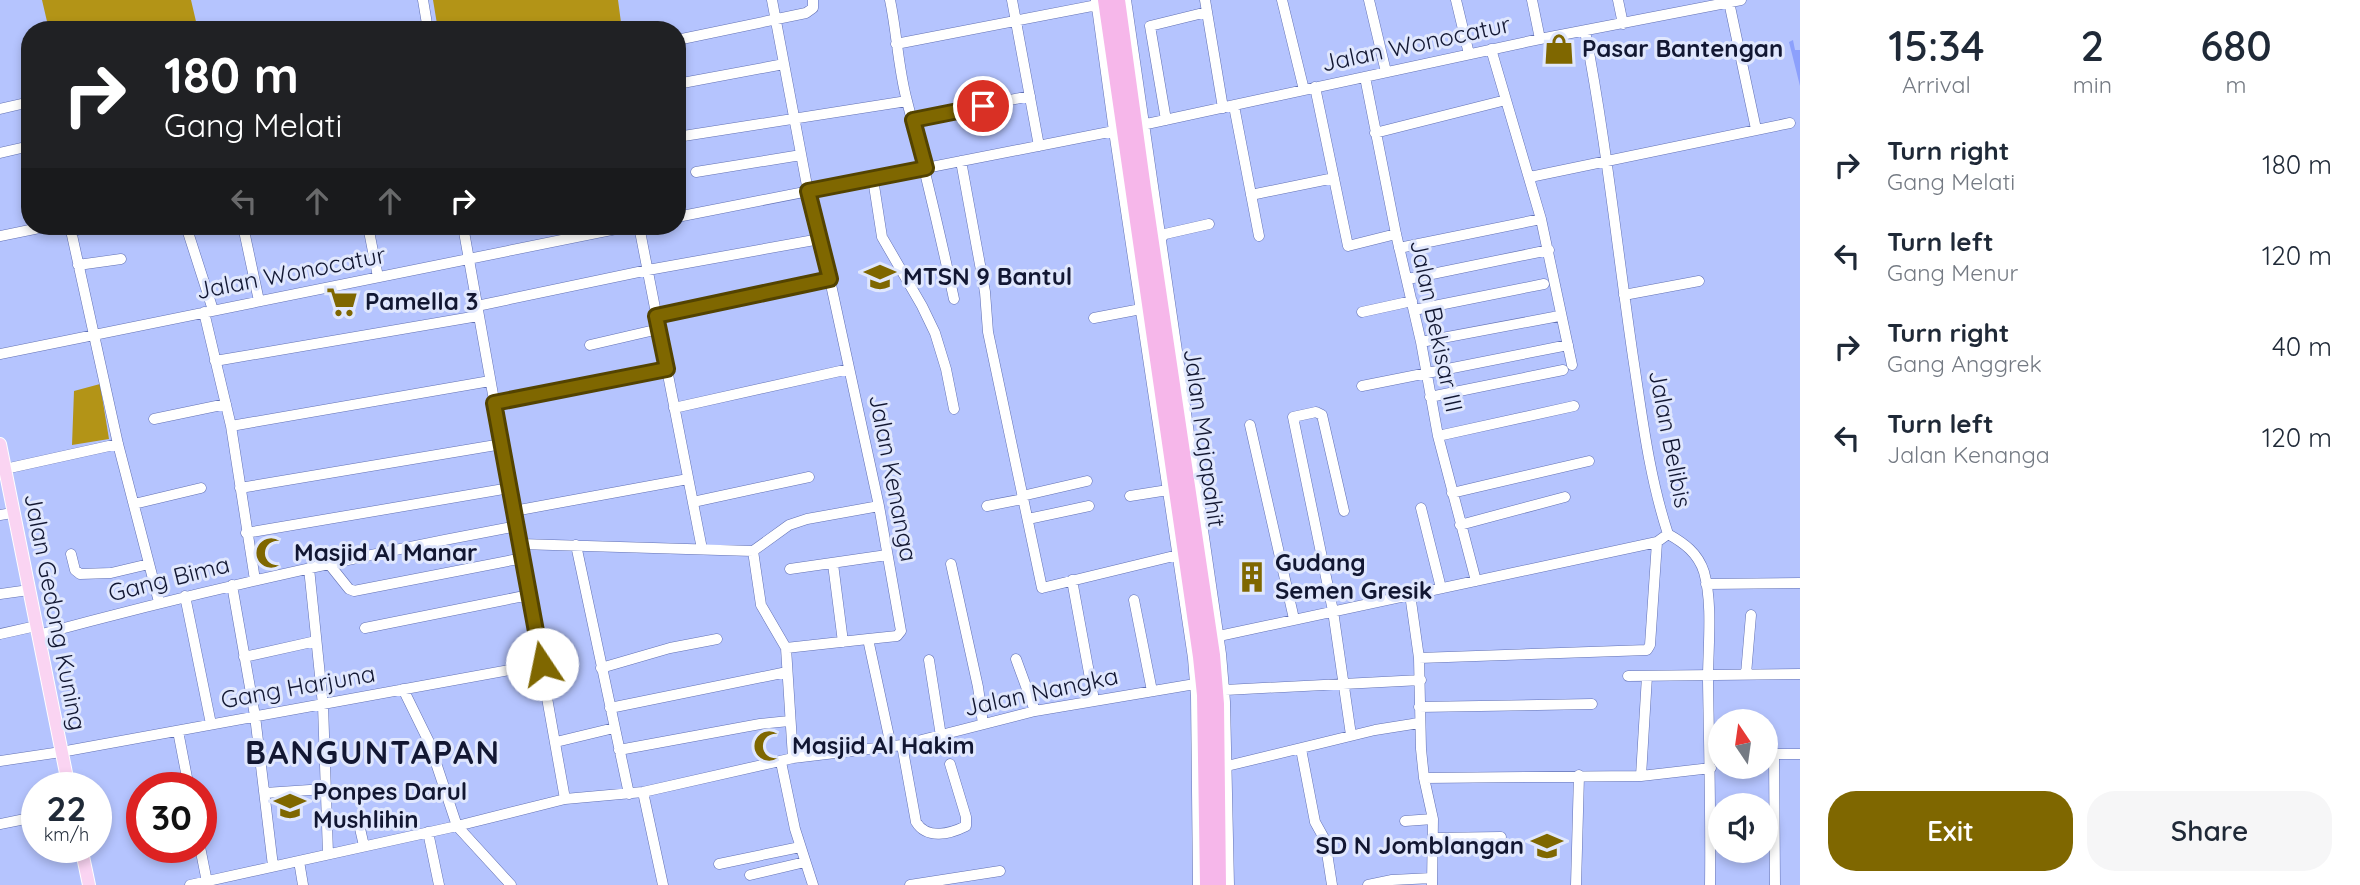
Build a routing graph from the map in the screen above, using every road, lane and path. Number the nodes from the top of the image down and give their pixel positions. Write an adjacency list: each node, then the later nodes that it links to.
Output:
1 (423, 0): 19 (street)
2 (772, 0): 17 (street, Jalan Kenanga)
3 (813, 0): 17 (street)
4 (890, 0): 24 (street)
5 (1012, 0): 18 (street)
6 (1118, 0): 88 (highway, Jalan Majapahit)
7 (1125, 0): 43 (street)
8 (1205, 0): 16 (street)
9 (1282, 0): 32 (street)
10 (1369, 0): 28 (street)
11 (1455, 0): 26 (street)
12 (1532, 0): 23 (street)
13 (1618, 0): 20 (street)
14 (1736, 1): 20 (street, Jalan Wonocatur); 44 (street)
15 (1100, 2): 18 (street); 45 (street); 88 (highway, Jalan Majapahit)
16 (1207, 12): 37 (street); 41 (street)
17 (776, 19): 22 (street); 27 (street, Jalan Kenanga)
18 (1016, 20): 24 (street); 33 (street)
19 (426, 21)
20 (1623, 24): 21 (street, Jalan Wonocatur)
21 (1585, 31): 23 (street, Jalan Wonocatur); 53 (street, Jalan Belibis)
22 (686, 38)
23 (1540, 39): 25 (street, Jalan Wonocatur)
24 (895, 44): 35 (street)
25 (1491, 49): 26 (street, Jalan Wonocatur); 34 (street)
26 (1469, 54): 28 (street, Jalan Wonocatur)
27 (784, 64): 30 (street); 39 (street, Jalan Kenanga)
28 (1386, 72): 29 (street, Jalan Wonocatur)
29 (1365, 77): 31 (street, Jalan Wonocatur); 46 (street, Jalan Bekisar III)
30 (686, 82)
31 (1315, 87): 32 (street, Jalan Wonocatur); 58 (street)
32 (1304, 90): 37 (street, Jalan Wonocatur)
33 (1030, 96): 40 (street); 48 (street)
34 (1506, 100): 46 (street); 56 (street)
35 (907, 101): 39 (street); 40 (street)
36 (21, 104): 38 (street)
37 (1229, 107): 41 (street, Jalan Wonocatur); 60 (street)
38 (0, 109)
39 (794, 118): 47 (street); 51 (street, Jalan Kenanga)
40 (913, 120): 54 (street)
41 (1166, 120): 43 (street, Jalan Wonocatur)
42 (1790, 123): 44 (street)
43 (1142, 125): 76 (street)
44 (1756, 129): 53 (street)
45 (1114, 131): 48 (street); 96 (street)
46 (1375, 133): 65 (street, Jalan Bekisar III)
47 (686, 136)
48 (1040, 146): 52 (street)
49 (21, 148): 50 (street)
50 (0, 153)
51 (801, 155): 55 (street); 59 (street, Jalan Kenanga)
52 (961, 161): 54 (street); 137 (street)
53 (1605, 162): 56 (street); 89 (street, Jalan Belibis)
54 (926, 168): 57 (street); 90 (street)
55 (696, 172)
56 (1530, 177): 62 (street)
57 (873, 178): 59 (street); 117 (street)
58 (1334, 178): 60 (street); 65 (street)
59 (808, 191): 61 (street); 75 (street, Jalan Kenanga)
60 (1251, 195): 74 (street)
61 (686, 215)
62 (1541, 219): 77 (street); 78 (street)
63 (1209, 224): 76 (street)
64 (21, 232): 73 (street)
65 (1396, 234): 77 (street, Jalan Bekisar III)
66 (71, 235): 81 (street)
67 (188, 235): 93 (street)
68 (245, 235): 91 (street)
69 (370, 235): 83 (street)
70 (465, 235): 79 (street)
71 (586, 235): 79 (street, Jalan Wonocatur)
72 (641, 235): 82 (street)
73 (0, 236)
74 (1259, 236)
75 (820, 239): 82 (street); 84 (street, Jalan Kenanga)
76 (1160, 239): 188 (street)
77 (1399, 248): 85 (street, Jalan Bekisar III)
78 (1549, 250): 85 (street); 104 (street)
79 (470, 258): 83 (street, Jalan Wonocatur); 94 (street)
80 (121, 259): 81 (street)
81 (78, 265): 101 (street)
82 (648, 270): 94 (street); 97 (street)
83 (378, 277): 91 (street, Jalan Wonocatur)
84 (830, 279): 97 (street); 108 (street, Jalan Kenanga)
85 (1408, 279): 92 (street, Jalan Bekisar III)
86 (1699, 282): 89 (street)
87 (1545, 284): 92 (street)
88 (1152, 287): 96 (highway, Jalan Majapahit)
89 (1624, 295): 152 (street, Jalan Belibis)
90 (954, 299)
91 (259, 301): 93 (street, Jalan Wonocatur)
92 (1413, 306): 95 (street); 102 (street, Jalan Bekisar III)
93 (209, 311): 101 (street, Jalan Wonocatur); 106 (street)
94 (477, 311): 106 (street); 110 (street)
95 (1362, 312)
96 (1151, 314): 99 (street); 118 (highway, Jalan Majapahit); 289 (highway, Jalan Majapahit)
97 (656, 316): 100 (street)
98 (1559, 316): 102 (street)
99 (1094, 318)
100 (659, 329): 103 (street); 107 (street)
101 (94, 335): 105 (street, Jalan Wonocatur); 124 (street)
102 (1421, 342): 109 (street, Jalan Bekisar III)
103 (590, 345)
104 (1568, 345): 109 (street); 112 (street)
105 (0, 354)
106 (215, 360): 114 (street)
107 (667, 369): 113 (street); 116 (street)
108 (849, 369): 116 (street); 141 (street, Jalan Kenanga)
109 (1426, 375): 111 (street); 112 (street, Jalan Bekisar III)
110 (490, 382): 113 (street); 121 (street)
111 (1362, 386)
112 (1430, 397): 122 (street, Jalan Bekisar III)
113 (494, 403): 125 (street)
114 (226, 404): 119 (street); 121 (street)
115 (1574, 406): 122 (street)
116 (674, 408): 129 (street)
117 (954, 410)
118 (1160, 413): 134 (street); 255 (highway, Jalan Majapahit)
119 (154, 419)
120 (1250, 425): 184 (street)
121 (231, 426): 132 (street)
122 (1438, 436): 135 (street, Jalan Bekisar III)
123 (0, 444): 127 (main road, Jalan Gedong Kuning)
124 (117, 444): 127 (street); 140 (street)
125 (502, 444): 132 (street); 133 (street)
126 (1589, 461): 135 (street)
127 (5, 469): 147 (main road, Jalan Gedong Kuning)
128 (809, 477): 139 (street)
129 (688, 480): 139 (street); 145 (street)
130 (1087, 481): 137 (street)
131 (201, 488): 140 (street)
132 (240, 488): 151 (street)
133 (510, 488): 145 (street); 151 (street)
134 (1168, 490): 136 (street); 160 (street)
135 (1452, 493): 149 (street, Jalan Bekisar III)
136 (1130, 496)
137 (1023, 497): 142 (street); 148 (street)
138 (1565, 497): 149 (street)
139 (693, 502): 156 (street)
140 (134, 504): 162 (street)
141 (879, 506): 157 (street); 159 (street, Jalan Kenanga)
142 (987, 506)
143 (1089, 506): 148 (street)
144 (1421, 508): 174 (street)
145 (514, 511): 150 (street)
146 (1344, 511): 182 (street)
147 (6, 514): 175 (main road, Jalan Gedong Kuning)
148 (1028, 519): 169 (street)
149 (1460, 525): 170 (street, Jalan Bekisar III)
150 (517, 526): 154 (street); 163 (street, Gang Bima)
151 (246, 533): 168 (street)
152 (1668, 534): 153 (street); 172 (street, Jalan Belibis)
153 (1657, 542): 170 (street); 197 (street)
154 (520, 544): 155 (street); 161 (street)
155 (576, 545): 156 (street); 201 (street)
156 (702, 549): 157 (street)
157 (753, 551): 195 (street)
158 (71, 555): 162 (street)
159 (887, 555): 164 (street); 190 (street, Jalan Kenanga)
160 (1178, 555): 169 (street); 209 (street)
161 (523, 558): 163 (street); 179 (street)
162 (149, 564): 181 (street)
163 (329, 564): 166 (street, Gang Bima)
164 (833, 564): 167 (street); 193 (street)
165 (951, 564): 225 (street)
166 (309, 568): 168 (street, Gang Bima); 191 (street)
167 (790, 569)
168 (255, 580): 173 (street, Gang Bima)
169 (1072, 580): 214 (street)
170 (1476, 581): 174 (street)
171 (1800, 583): 172 (street)
172 (1706, 584): 203 (street, Jalan Belibis)
173 (232, 585): 178 (street, Gang Bima); 196 (street)
174 (1441, 588): 177 (street)
175 (29, 590): 176 (street); 186 (main road, Jalan Gedong Kuning)
176 (0, 594)
177 (1410, 594): 182 (street); 197 (street)
178 (186, 596): 181 (street, Gang Bima); 224 (street)
179 (529, 596): 185 (street); 194 (street)
180 (1134, 600): 213 (street)
181 (159, 602): 186 (street, Gang Bima)
182 (1333, 611): 184 (street); 210 (street)
183 (1751, 615): 204 (street)
184 (1294, 619): 188 (street)
185 (365, 628)
186 (37, 630): 187 (street, Gang Bima); 234 (main road, Jalan Gedong Kuning)
187 (0, 634)
188 (1219, 636): 212 (street)
189 (717, 639): 201 (street)
190 (868, 639): 193 (street); 231 (street)
191 (316, 640): 196 (street); 216 (street)
192 (561, 640): 194 (street)
193 (843, 642): 195 (street)
194 (538, 645): 200 (street)
195 (786, 649): 202 (street)
196 (244, 657): 221 (street)
197 (1419, 658): 208 (street)
198 (1016, 659): 220 (street)
199 (929, 660): 229 (street)
200 (542, 664): 211 (street, Gang Harjuna); 230 (street)
201 (601, 668): 218 (street)
202 (787, 672): 218 (street); 222 (street)
203 (1708, 674): 204 (street); 207 (street); 219 (street, Jalan Belibis)
204 (1746, 674): 205 (street)
205 (1800, 674)
206 (1628, 676): 207 (street)
207 (1647, 676): 246 (street)
208 (1421, 680): 210 (street); 217 (street)
209 (1195, 684): 213 (street, Jalan Nangka); 255 (street)
210 (1345, 685): 212 (street); 228 (street)
211 (403, 689): 216 (street, Gang Harjuna); 261 (street)
212 (1225, 690): 241 (street)
213 (1152, 691): 214 (street, Jalan Nangka)
214 (1094, 700): 220 (street, Jalan Nangka)
215 (1592, 704): 217 (street)
216 (323, 705): 221 (street, Gang Harjuna); 250 (street)
217 (1419, 707): 223 (street)
218 (610, 708): 226 (street)
219 (1711, 709)
220 (1035, 711): 225 (street, Jalan Nangka)
221 (255, 716): 224 (street, Gang Harjuna); 252 (street)
222 (789, 721): 233 (street); 237 (street)
223 (1419, 723): 228 (street); 247 (street)
224 (211, 724): 227 (street, Gang Harjuna)
225 (983, 724): 229 (street, Jalan Nangka)
226 (614, 728): 230 (street); 233 (street)
227 (178, 731): 234 (street, Gang Harjuna); 244 (street)
228 (1351, 735): 232 (street)
229 (941, 736): 231 (street, Jalan Nangka)
230 (556, 742): 254 (street)
231 (896, 746): 237 (street, Jalan Nangka); 240 (street)
232 (1301, 749): 241 (street); 291 (street)
233 (619, 750): 253 (street)
234 (61, 752): 238 (street, Gang Harjuna); 243 (main road, Jalan Gedong Kuning)
235 (1778, 754): 236 (street)
236 (1800, 754)
237 (793, 758): 239 (street, Jalan Nangka)
238 (0, 761)
239 (781, 762): 251 (street, Jalan Nangka); 266 (street)
240 (950, 764)
241 (1227, 766): 290 (street)
242 (1708, 768): 246 (street)
243 (65, 772)
244 (186, 772)
245 (1579, 775): 246 (street); 247 (street); 293 (street)
246 (1641, 776)
247 (1424, 778): 256 (street)
248 (1711, 779): 294 (street, Jalan Belibis)
249 (1771, 779): 295 (street)
250 (326, 789): 252 (street); 267 (street)
251 (643, 792): 253 (street, Jalan Nangka); 284 (street)
252 (265, 793): 273 (street)
253 (629, 794): 254 (street, Jalan Nangka)
254 (565, 799): 261 (street, Jalan Nangka)
255 (1201, 801): 287 (street); 288 (highway, Jalan Majapahit)
256 (1433, 819): 258 (street); 264 (street)
257 (21, 820): 259 (street)
258 (1405, 821)
259 (0, 824)
260 (359, 824): 265 (street)
261 (457, 826): 262 (street, Jalan Nangka); 283 (street)
262 (428, 832): 265 (street, Jalan Nangka); 282 (street)
263 (1502, 837): 264 (street)
264 (1434, 838): 277 (street)
265 (364, 846): 267 (street, Jalan Nangka)
266 (800, 847): 269 (street); 272 (street)
267 (328, 854): 268 (street, Jalan Nangka)
268 (299, 861): 273 (street, Jalan Nangka); 281 (street)
269 (805, 862): 275 (street); 285 (street)
270 (84, 863): 279 (main road)
271 (203, 863): 276 (street)
272 (719, 864)
273 (273, 866): 278 (street, Jalan Nangka)
274 (1000, 871): 286 (street)
275 (750, 875)
276 (206, 881): 278 (street, Jalan Nangka); 280 (street, Jalan Nangka)
277 (1432, 881): 292 (street)
278 (219, 882)
279 (89, 885)
280 (190, 885)
281 (303, 885)
282 (439, 885)
283 (511, 885)
284 (663, 885)
285 (813, 885)
286 (910, 885)
287 (1198, 885)
288 (1206, 885)
289 (1219, 885)
290 (1229, 885)
291 (1332, 885)
292 (1368, 885)
293 (1576, 885)
294 (1710, 885)
295 (1774, 885)

